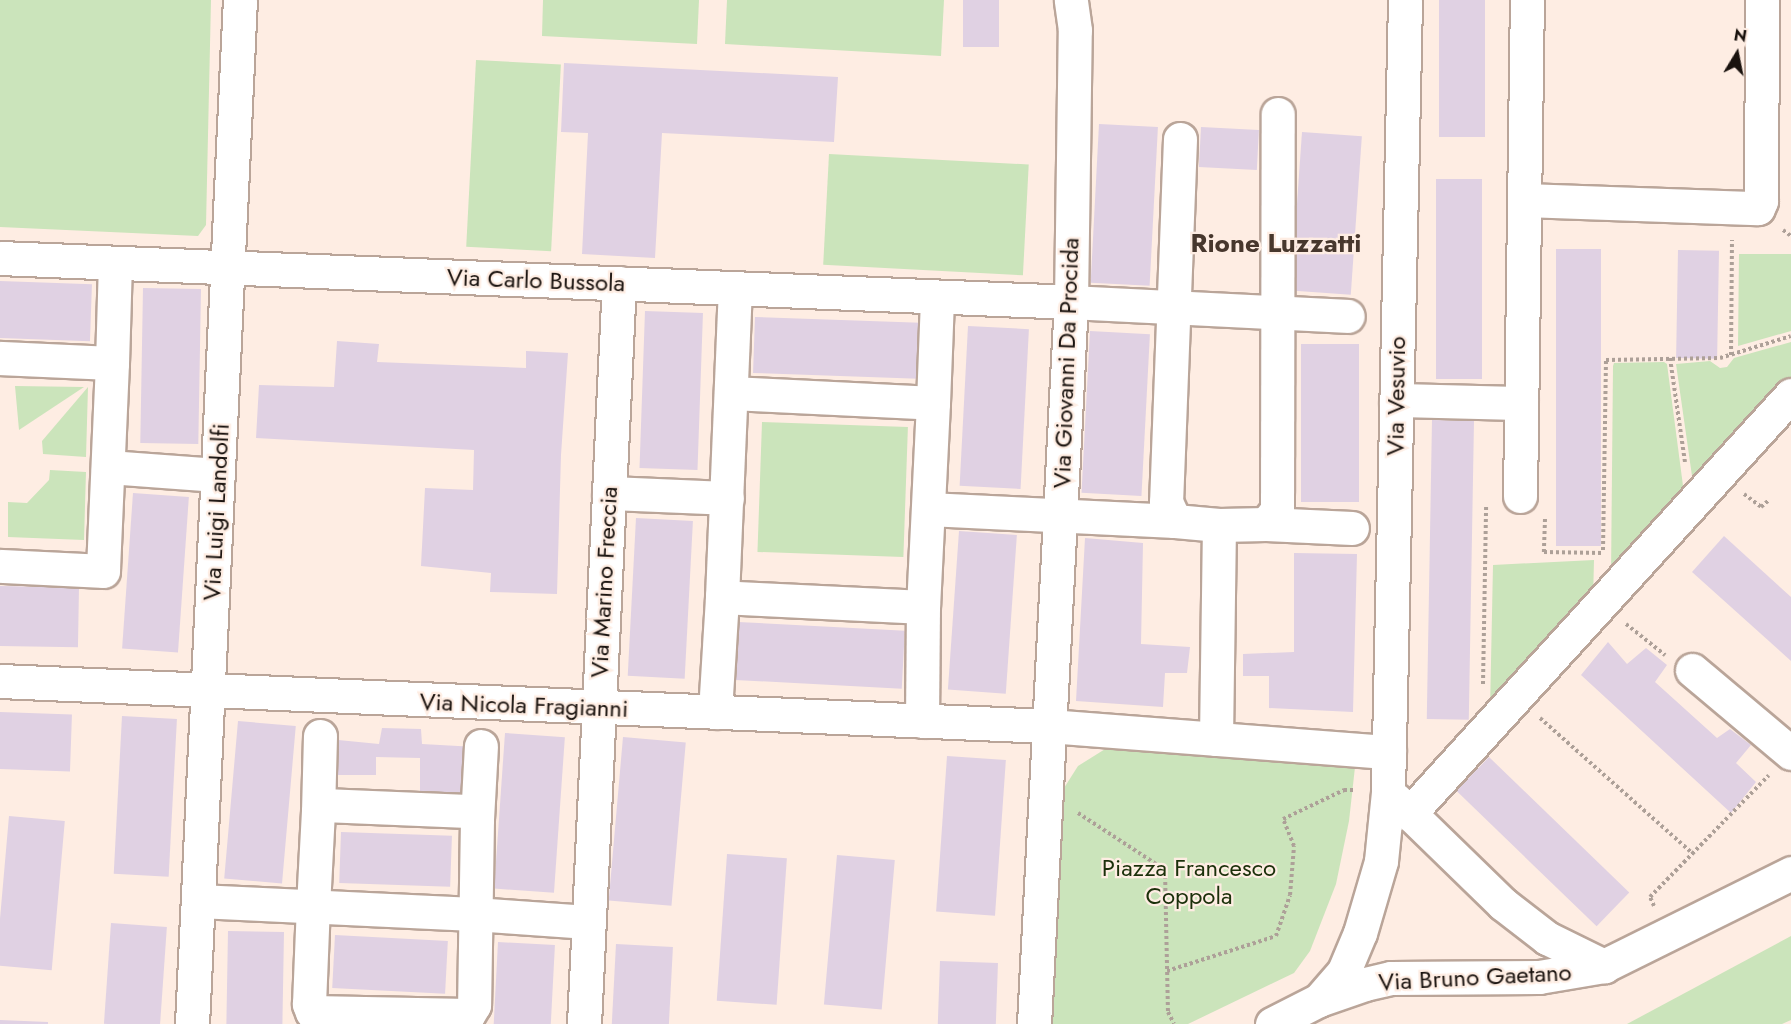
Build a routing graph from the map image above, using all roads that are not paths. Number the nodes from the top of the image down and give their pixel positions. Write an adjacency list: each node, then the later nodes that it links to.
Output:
1 (240, 0): 11 (street, Via Luigi Landolfi)
2 (1071, 0): 15 (street, Via Giovanni Da Procida)
3 (1527, 0): 8 (street)
4 (1762, 0): 8 (street)
5 (1403, 3): 23 (street, Via Vesuvio)
6 (1278, 114): 17 (street)
7 (1180, 139): 16 (street)
8 (1524, 200): 25 (street)
9 (0, 258): 10 (street, Via Carlo Bussola)
10 (115, 263): 11 (street, Via Carlo Bussola); 20 (street)
11 (228, 268): 12 (street, Via Carlo Bussola); 27 (street, Via Luigi Landolfi)
12 (619, 283): 13 (street, Via Carlo Bussola); 28 (street, Via Marino Freccia)
13 (735, 288): 14 (street, Via Carlo Bussola); 21 (street)
14 (937, 297): 15 (street, Via Carlo Bussola); 24 (street)
15 (1071, 302): 16 (street, Via Carlo Bussola); 32 (street, Via Giovanni Da Procida)
16 (1173, 308): 17 (street, Via Carlo Bussola); 33 (street)
17 (1278, 311): 18 (street, Via Carlo Bussola); 34 (street)
18 (1348, 316)
19 (0, 358): 20 (street)
20 (112, 363): 26 (street)
21 (732, 393): 24 (street); 30 (street)
22 (1791, 395): 52 (street)
23 (1396, 400): 25 (street); 50 (street, Via Vesuvio)
24 (933, 403): 31 (street)
25 (1521, 403): 29 (street)
26 (108, 467): 27 (street); 37 (street)
27 (218, 475): 42 (street, Via Luigi Landolfi)
28 (609, 493): 30 (street); 43 (street, Via Marino Freccia)
29 (1520, 496)
30 (727, 498): 38 (street)
31 (928, 509): 32 (street); 39 (street)
32 (1060, 517): 33 (street); 46 (street, Via Giovanni Da Procida)
33 (1175, 521): 35 (street)
34 (1266, 524): 35 (street); 36 (street)
35 (1219, 525): 48 (street)
36 (1352, 528)
37 (0, 566)
38 (722, 597): 39 (street); 44 (street)
39 (923, 607): 45 (street)
40 (1692, 670): 51 (street)
41 (0, 681): 42 (street, Via Nicola Fragianni)
42 (208, 692): 43 (street, Via Nicola Fragianni); 56 (street, Via Luigi Landolfi)
43 (598, 708): 44 (street, Via Nicola Fragianni); 59 (street, Via Marino Freccia)
44 (715, 712): 45 (street, Via Nicola Fragianni)
45 (922, 720): 46 (street, Via Nicola Fragianni)
46 (1048, 726): 48 (street); 65 (street)
47 (320, 736): 53 (street)
48 (1216, 739): 50 (street)
49 (481, 746): 54 (street)
50 (1389, 752): 52 (street, Via Vesuvio)
51 (1784, 761)
52 (1399, 803): 60 (street); 61 (street)
53 (318, 812): 54 (street); 57 (street)
54 (477, 819): 58 (street)
55 (1791, 873): 60 (street, Via Bruno Gaetano)
56 (198, 901): 57 (street); 63 (street, Via Luigi Landolfi)
57 (313, 906): 58 (street); 62 (street)
58 (474, 914): 59 (street); 62 (street)
59 (588, 922): 64 (street, Via Marino Freccia)
60 (1604, 966): 61 (street, Via Bruno Gaetano)
61 (1319, 1000): 66 (street)
62 (375, 1018)
63 (192, 1024)
64 (584, 1024)
65 (1034, 1024)
66 (1272, 1024)

